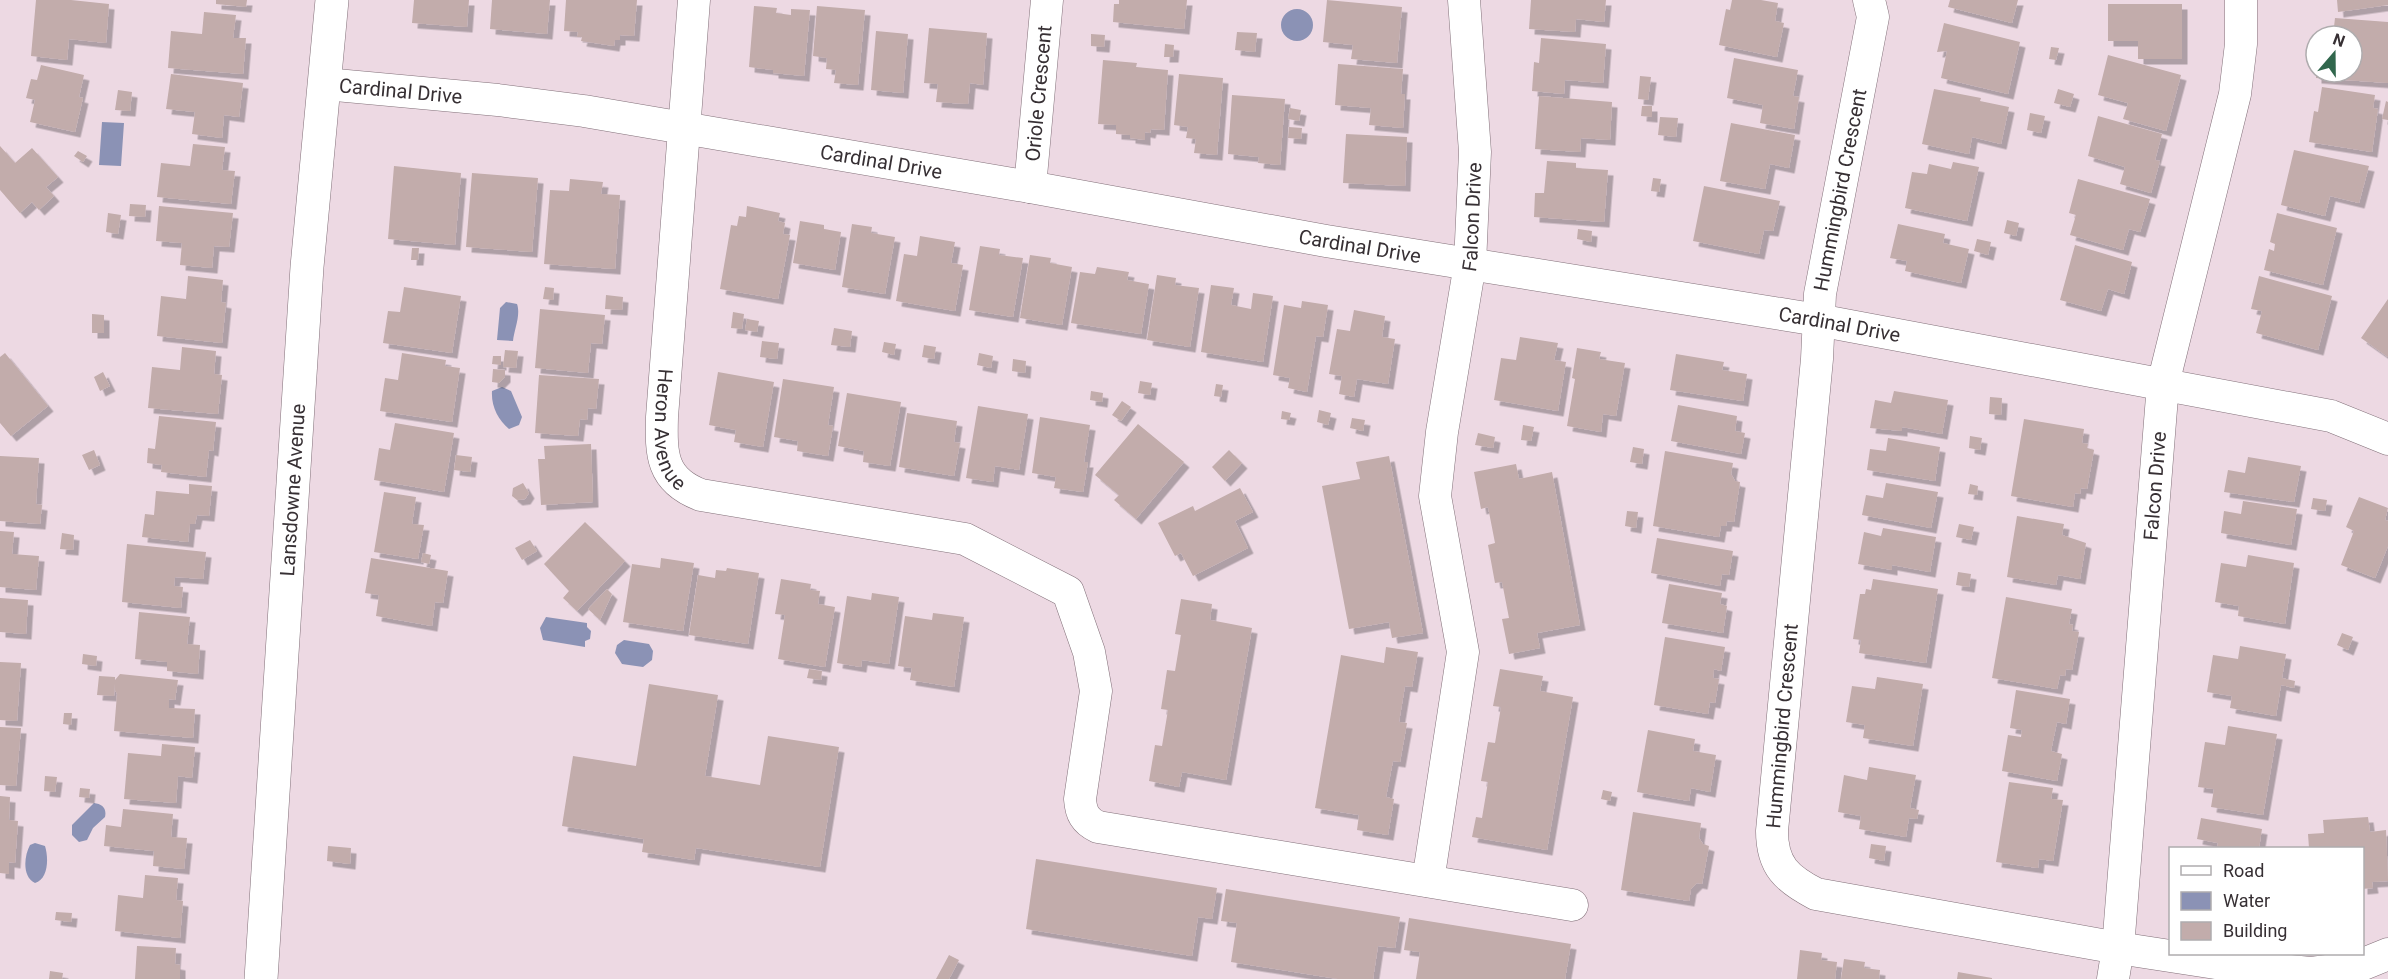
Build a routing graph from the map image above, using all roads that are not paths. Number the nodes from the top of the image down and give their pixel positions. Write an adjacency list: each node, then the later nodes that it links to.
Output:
1 (332, 0): 7 (main road, Lansdowne Avenue)
2 (694, 0): 8 (street, Heron Avenue)
3 (1047, 0): 9 (street, Oriole Crescent)
4 (1464, 0): 10 (street, Falcon Drive)
5 (1869, 0): 11 (street, Hummingbird Crescent)
6 (2241, 0): 12 (street, Falcon Drive)
7 (325, 84): 8 (street, Cardinal Drive); 18 (main road, Lansdowne Avenue)
8 (683, 129): 9 (street, Cardinal Drive); 14 (street, Heron Avenue)
9 (1030, 187): 10 (street, Cardinal Drive)
10 (1470, 264): 11 (street, Cardinal Drive); 14 (street, Falcon Drive)
11 (1818, 320): 12 (street, Cardinal Drive); 16 (street, Hummingbird Crescent)
12 (2163, 384): 13 (street, Cardinal Drive); 16 (street, Falcon Drive)
13 (2388, 440)
14 (1428, 881): 15 (street)
15 (1572, 905)
16 (2118, 948): 17 (street, Hummingbird Crescent); 19 (street, Falcon Drive)
17 (2388, 954)
18 (261, 979)
19 (2114, 979)

